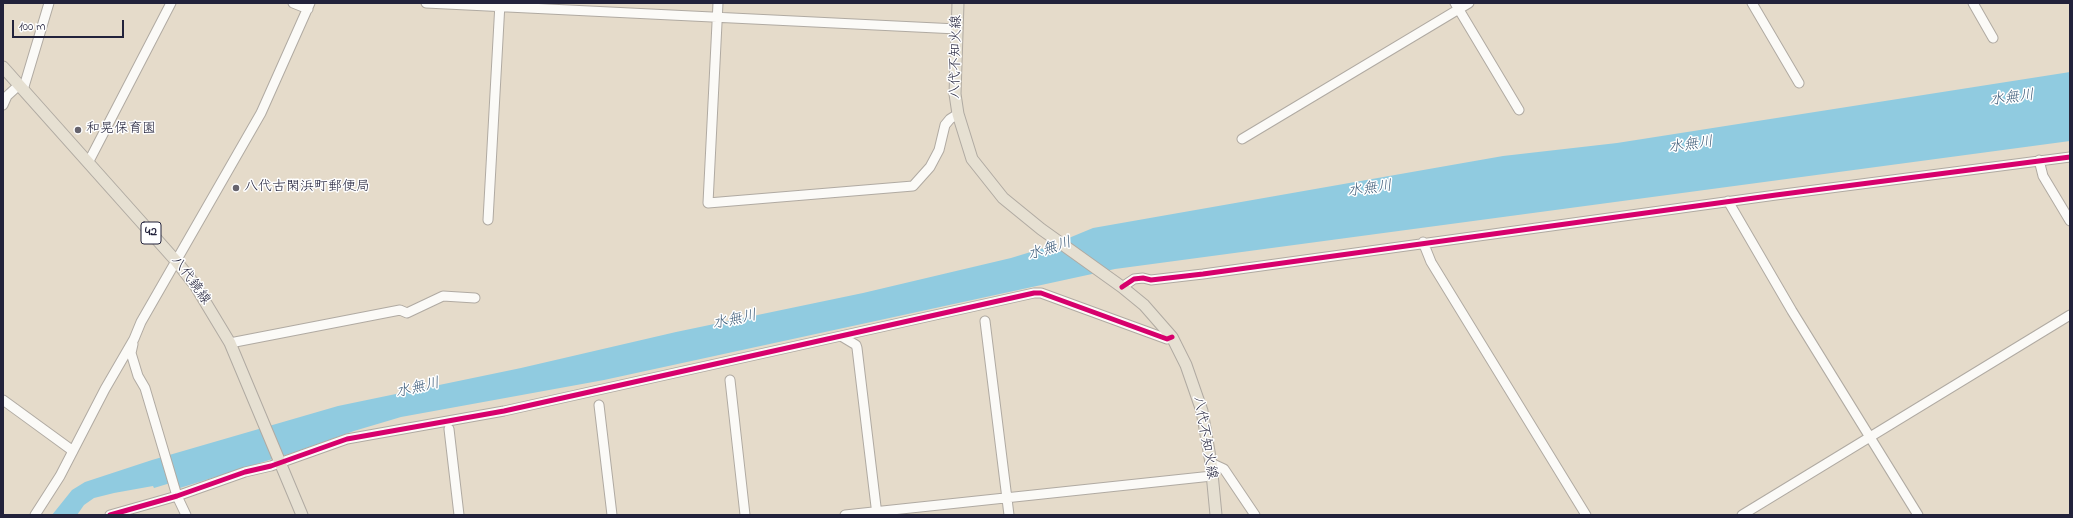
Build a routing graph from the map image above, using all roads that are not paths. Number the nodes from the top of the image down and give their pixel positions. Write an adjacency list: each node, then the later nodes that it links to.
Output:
1 (49, 3): 18 (street)
2 (171, 3): 25 (street)
3 (293, 3): 11 (street)
4 (426, 3): 10 (street)
5 (718, 3): 13 (street)
6 (958, 3): 14 (main road, 八代不知火線)
7 (1469, 3): 12 (street)
8 (1752, 3): 17 (street)
9 (1973, 3): 15 (street)
10 (500, 5): 13 (street); 27 (street)
11 (309, 6): 30 (street)
12 (1457, 6): 20 (street); 22 (street)
13 (717, 18): 14 (street); 21 (street)
14 (957, 30): 21 (main road, 八代不知火線)
15 (1992, 38)
16 (3, 67): 18 (main road, 八代鏡線 / 42)
17 (1799, 83)
18 (21, 87): 19 (street); 25 (main road, 八代鏡線 / 42)
19 (3, 105)
20 (1519, 110)
21 (958, 114): 31 (main road, 八代不知火線)
22 (1242, 139)
23 (2070, 156): 24 (street)
24 (2039, 160): 26 (street); 28 (street)
25 (88, 164): 30 (main road, 八代鏡線 / 42)
26 (1728, 201): 29 (street); 43 (street)
27 (488, 220)
28 (2070, 221)
29 (1423, 242): 31 (street); 62 (street)
30 (176, 261): 37 (street); 38 (main road, 八代鏡線 / 42)
31 (1120, 285): 36 (main road, 八代不知火線)
32 (474, 298): 38 (street)
33 (2070, 315): 43 (street)
34 (986, 321): 49 (street)
35 (841, 336): 36 (street); 45 (street); 50 (street)
36 (1172, 337): 46 (main road, 八代不知火線)
37 (134, 339): 44 (street); 48 (street)
38 (230, 343): 45 (main road, 八代鏡線 / 42)
39 (730, 380): 57 (street)
40 (3, 400): 44 (street)
41 (599, 405): 56 (street)
42 (449, 429): 55 (street)
43 (1870, 437): 63 (street); 64 (street)
44 (73, 451): 51 (street)
45 (280, 462): 48 (street); 54 (main road, 八代鏡線 / 42)
46 (1211, 463): 47 (main road, 八代不知火線); 61 (street)
47 (1212, 476): 49 (street); 60 (main road, 八代不知火線)
48 (177, 496): 52 (street); 53 (street)
49 (1007, 498): 50 (street); 59 (street)
50 (877, 513): 58 (street)
51 (35, 515)
52 (110, 515)
53 (186, 515)
54 (302, 515)
55 (459, 515)
56 (612, 515)
57 (745, 515)
58 (845, 515)
59 (1009, 515)
60 (1216, 515)
61 (1255, 515)
62 (1586, 515)
63 (1742, 515)
64 (1918, 515)

